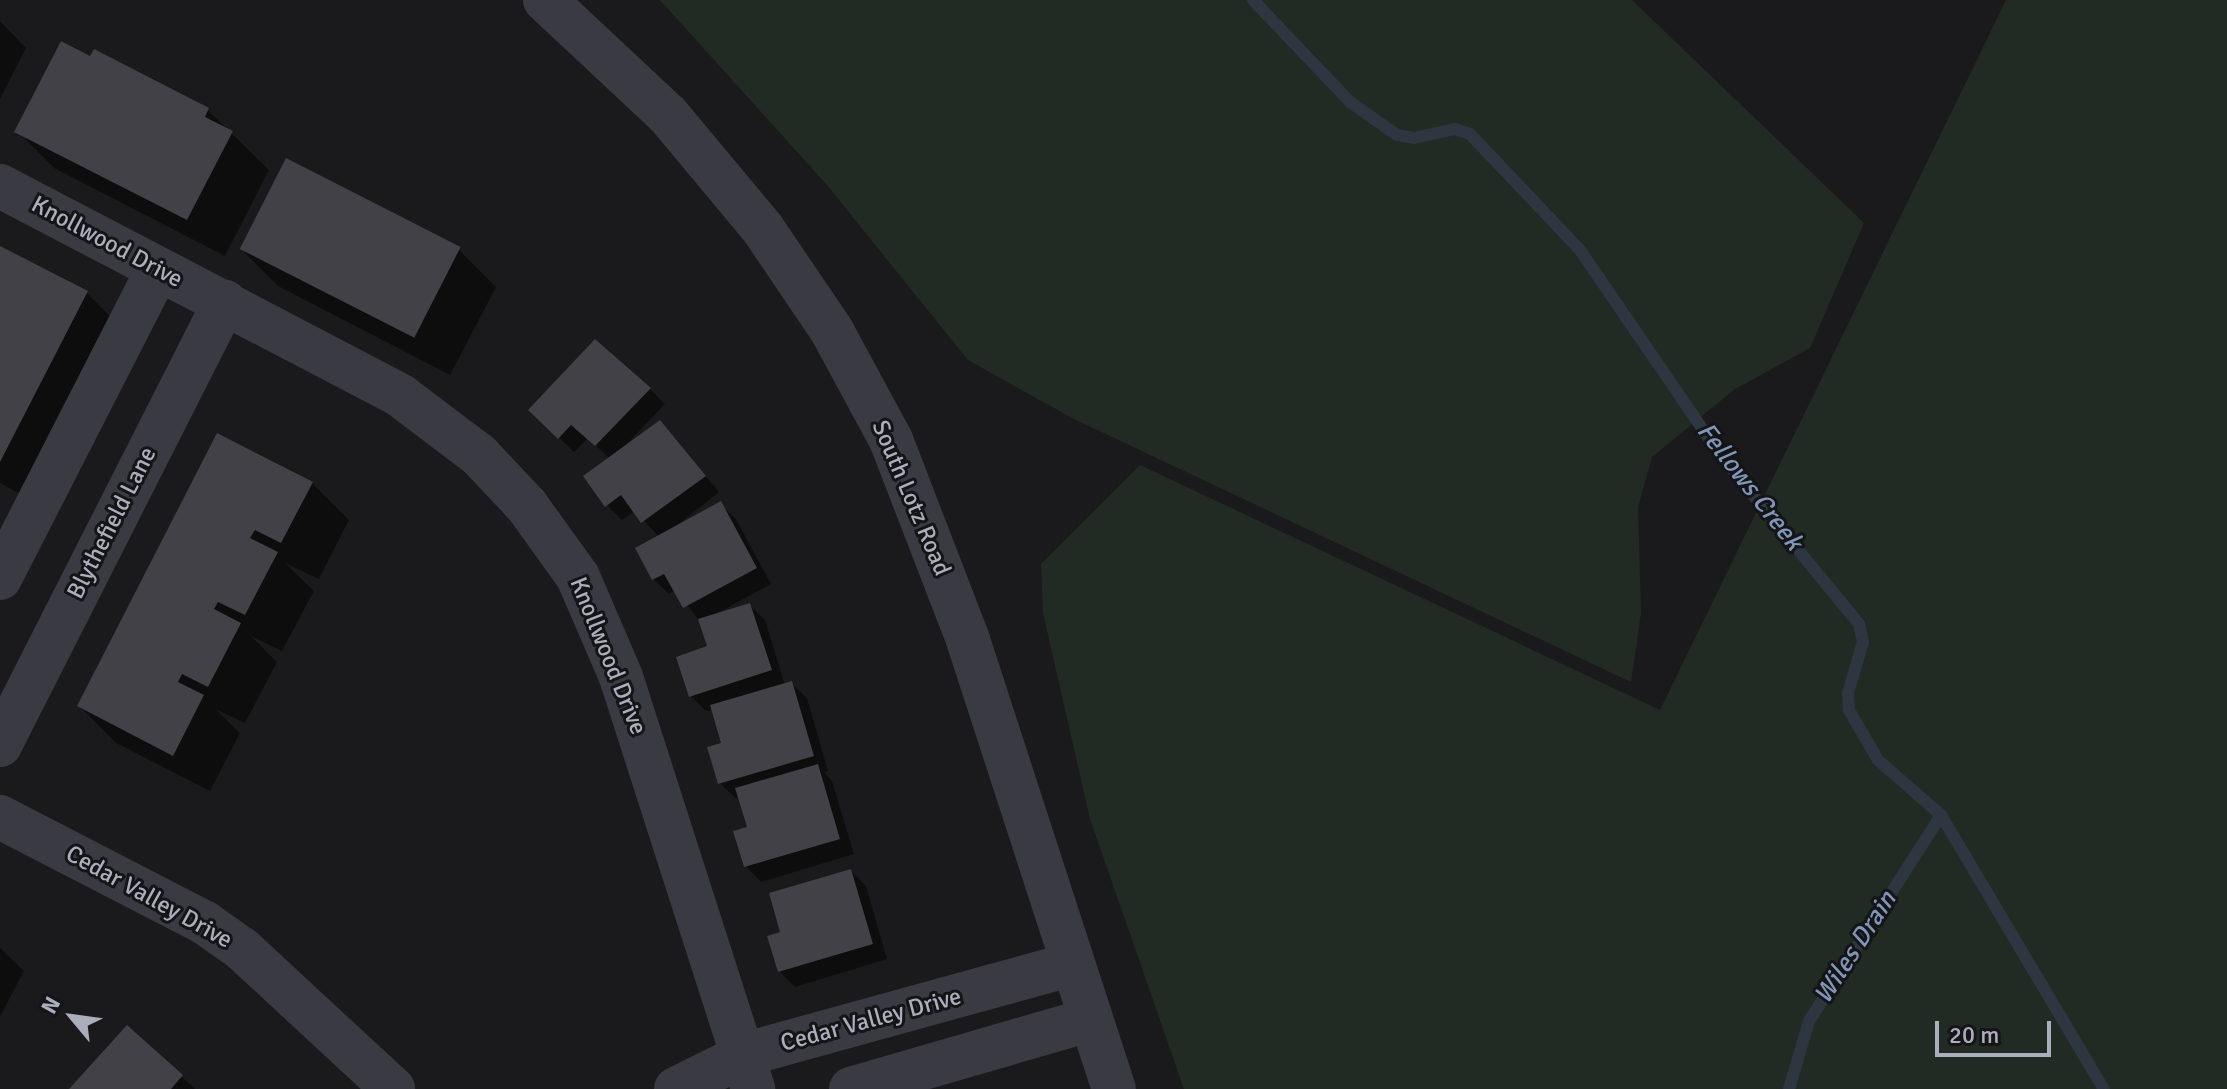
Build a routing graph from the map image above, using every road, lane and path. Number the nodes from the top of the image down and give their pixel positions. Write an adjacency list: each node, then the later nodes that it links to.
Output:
1 (545, 0): 8 (street, South Lotz Road)
2 (0, 186): 3 (street, Knollwood Drive)
3 (158, 269): 4 (street, Knollwood Drive); 5 (street)
4 (225, 302): 6 (street, Blythefield Lane); 10 (street, Knollwood Drive)
5 (0, 578)
6 (0, 745)
7 (0, 817): 11 (street, Cedar Valley Drive)
8 (1072, 964): 9 (street, South Lotz Road); 10 (street, Cedar Valley Drive)
9 (1089, 1020): 13 (street); 14 (street, South Lotz Road)
10 (749, 1072): 12 (street, Cedar Valley Drive)
11 (393, 1089)
12 (676, 1089)
13 (851, 1089)
14 (1114, 1089)

